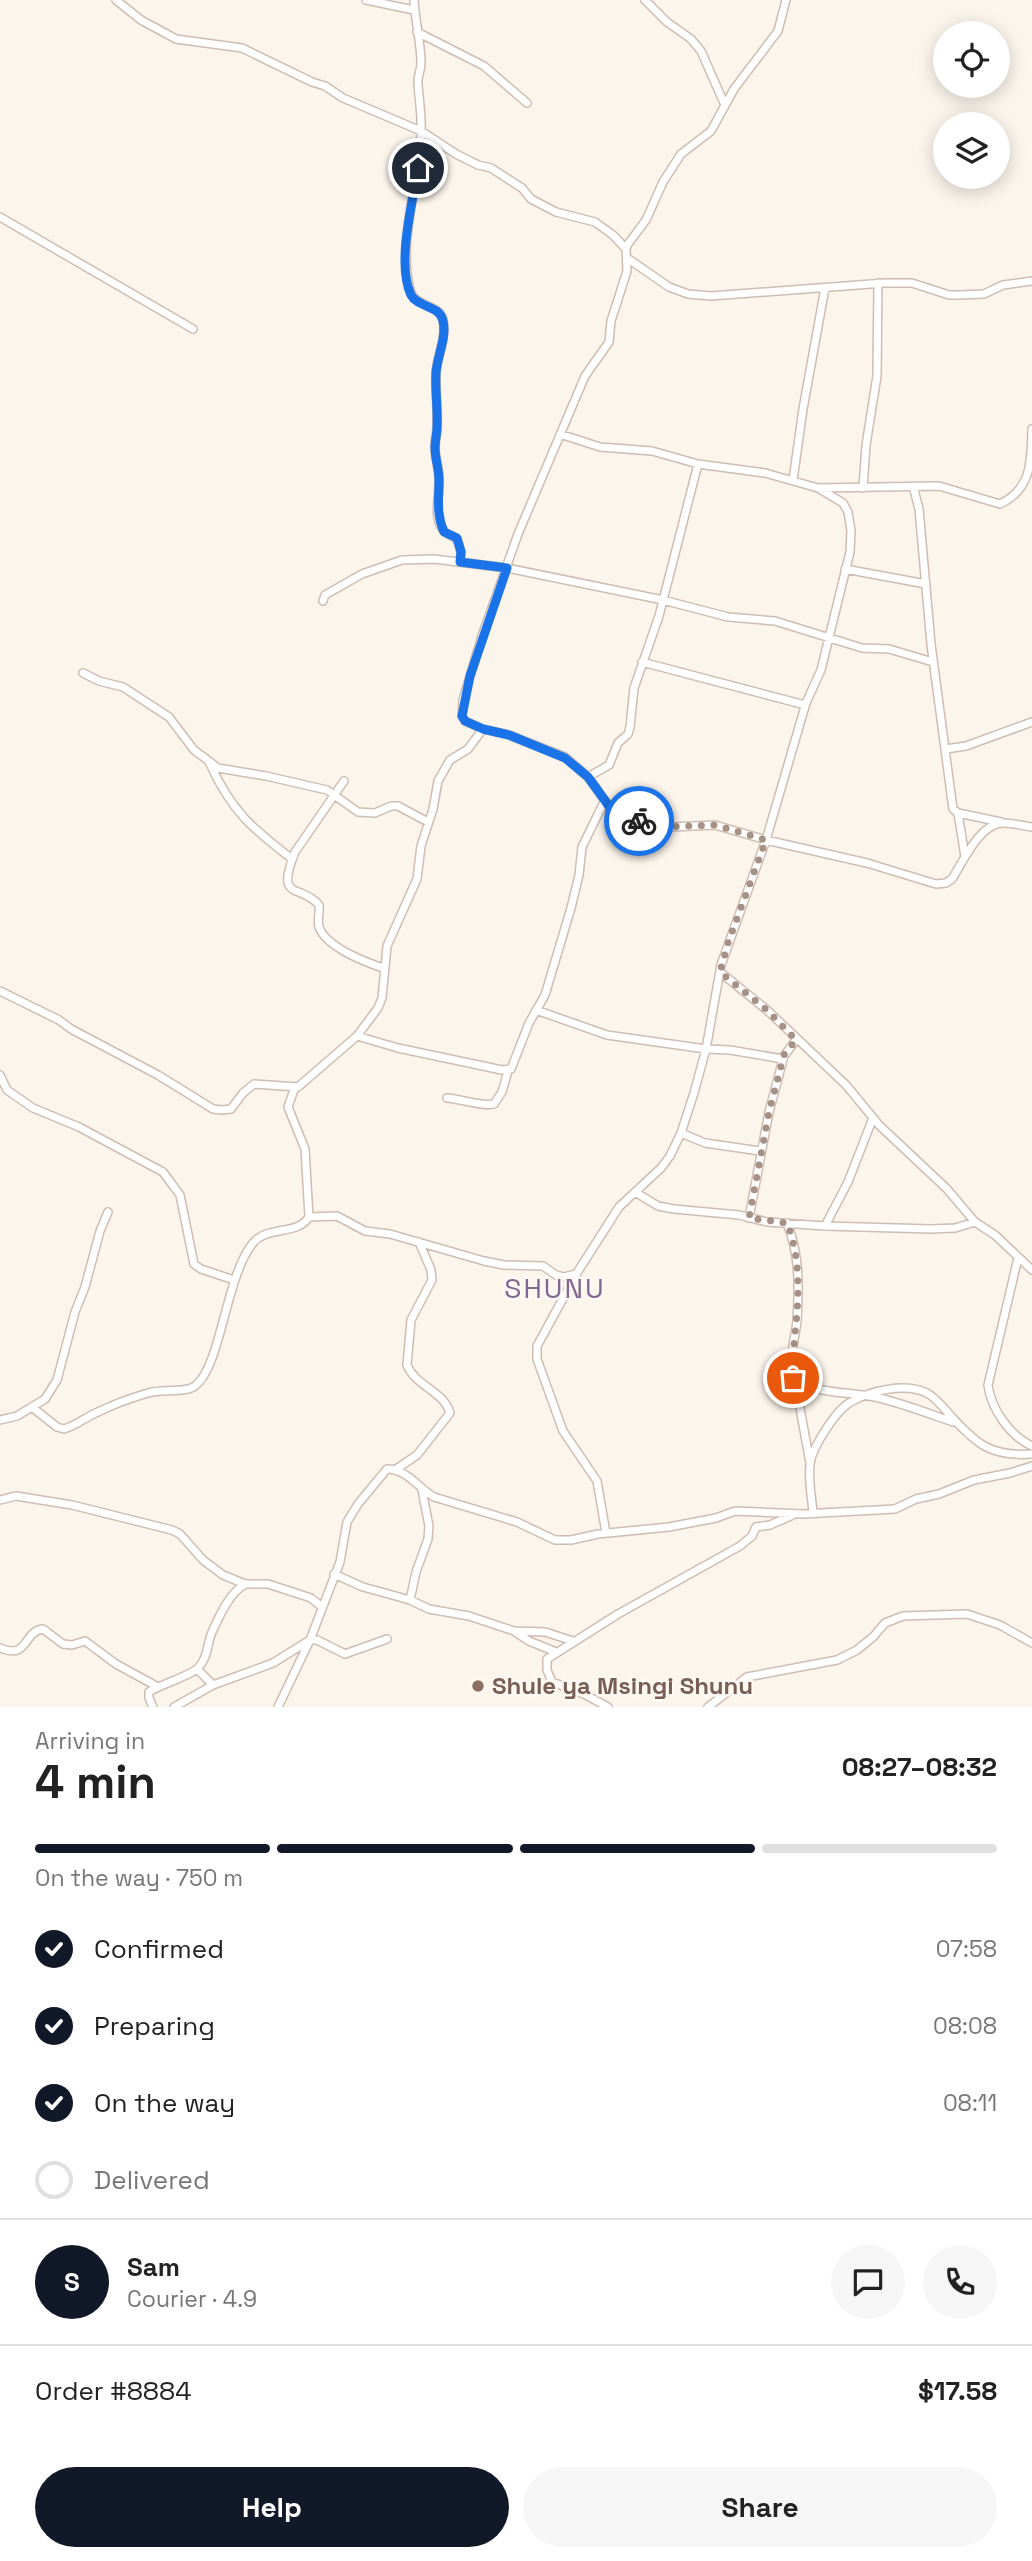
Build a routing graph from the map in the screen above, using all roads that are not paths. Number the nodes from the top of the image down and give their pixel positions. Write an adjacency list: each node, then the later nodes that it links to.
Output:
1 (116, 0): 10 (street)
2 (366, 0): 6 (street)
3 (414, 0): 6 (street)
4 (645, 0): 9 (street)
5 (786, 0): 9 (street)
6 (414, 10): 7 (street)
7 (417, 32): 8 (street); 10 (street)
8 (527, 103)
9 (724, 103): 12 (street)
10 (421, 131): 13 (street); 29 (street)
11 (3, 220): 19 (street)
12 (636, 231): 13 (street); 14 (street)
13 (613, 235): 14 (street)
14 (626, 249): 15 (street)
15 (628, 258): 18 (street); 21 (street)
16 (1032, 281): 17 (street)
17 (878, 283): 18 (street); 27 (street)
18 (825, 288): 23 (street)
19 (192, 328)
20 (1032, 429): 24 (street)
21 (560, 434): 22 (street); 30 (street)
22 (698, 464): 23 (street); 33 (street)
23 (793, 480): 25 (street)
24 (913, 486): 27 (street); 32 (street)
25 (818, 488): 26 (street); 28 (street)
26 (844, 488): 27 (street); 28 (street)
27 (863, 488)
28 (843, 503): 31 (street)
29 (460, 562): 30 (street); 34 (street)
30 (507, 568): 33 (street); 41 (street)
31 (845, 569): 32 (street); 35 (street)
32 (926, 584): 37 (street)
33 (663, 600): 35 (street); 36 (street)
34 (323, 601)
35 (827, 638): 37 (street); 39 (street)
36 (642, 662): 39 (street); 44 (street)
37 (933, 662): 42 (street)
38 (83, 673): 43 (street)
39 (805, 705): 52 (street)
40 (1032, 722): 42 (street)
41 (483, 729): 44 (street); 49 (street)
42 (946, 749): 48 (street)
43 (210, 763): 46 (street); 53 (street)
44 (588, 777): 47 (street)
45 (344, 781): 46 (street)
46 (335, 794): 49 (street); 53 (street)
47 (604, 802): 52 (street); 58 (street)
48 (958, 813): 50 (street); 54 (street)
49 (428, 822): 55 (street)
50 (1001, 822): 51 (street); 54 (street)
51 (1032, 827)
52 (766, 840): 54 (street); 56 (street)
53 (292, 859): 55 (street)
54 (965, 859)
55 (383, 968): 59 (street)
56 (720, 972): 60 (street); 61 (street)
57 (0, 991): 65 (street)
58 (536, 1010): 61 (street); 63 (street)
59 (357, 1036): 63 (street); 65 (street)
60 (796, 1040): 62 (street); 67 (street)
61 (706, 1049): 62 (street); 68 (street)
62 (782, 1059): 69 (street)
63 (508, 1071): 66 (street)
64 (0, 1075): 81 (street)
65 (295, 1087): 72 (street)
66 (447, 1098)
67 (873, 1118): 74 (street); 76 (street)
68 (681, 1133): 69 (street); 70 (street)
69 (760, 1151): 73 (street)
70 (635, 1192): 73 (street); 80 (street)
71 (108, 1212): 84 (street)
72 (309, 1217): 77 (street); 81 (street)
73 (749, 1218): 75 (street)
74 (975, 1222): 76 (street); 78 (street)
75 (787, 1223): 76 (street); 82 (street)
76 (825, 1226)
77 (419, 1242): 80 (street); 91 (street)
78 (1018, 1258): 79 (street); 87 (street)
79 (1032, 1270)
80 (577, 1273): 96 (street)
81 (234, 1280): 84 (street)
82 (795, 1381): 83 (street); 89 (street)
83 (867, 1396): 86 (street); 86 (street); 89 (street)
84 (33, 1408): 85 (street)
85 (0, 1420)
86 (957, 1423): 88 (street)
87 (1032, 1446)
88 (1032, 1454)
89 (810, 1463): 94 (street)
90 (1032, 1466): 94 (street)
91 (395, 1470): 92 (street); 97 (street)
92 (422, 1490): 96 (street); 99 (street)
93 (0, 1500): 98 (street)
94 (813, 1513): 95 (street)
95 (795, 1514): 96 (street); 104 (street)
96 (606, 1534)
97 (334, 1574): 99 (street); 100 (street)
98 (247, 1584): 100 (street); 108 (street)
99 (411, 1601): 101 (street)
100 (322, 1606): 103 (street)
101 (514, 1631): 104 (street); 107 (street)
102 (387, 1639): 103 (street)
103 (310, 1640): 109 (street); 113 (street)
104 (573, 1641): 107 (street)
105 (1032, 1643): 115 (street)
106 (0, 1648): 110 (street)
107 (556, 1652): 114 (street)
108 (197, 1669): 109 (street); 110 (street)
109 (213, 1685): 112 (street)
110 (158, 1687): 111 (street)
111 (153, 1707)
112 (174, 1707)
113 (278, 1707)
114 (608, 1707)
115 (708, 1707)

